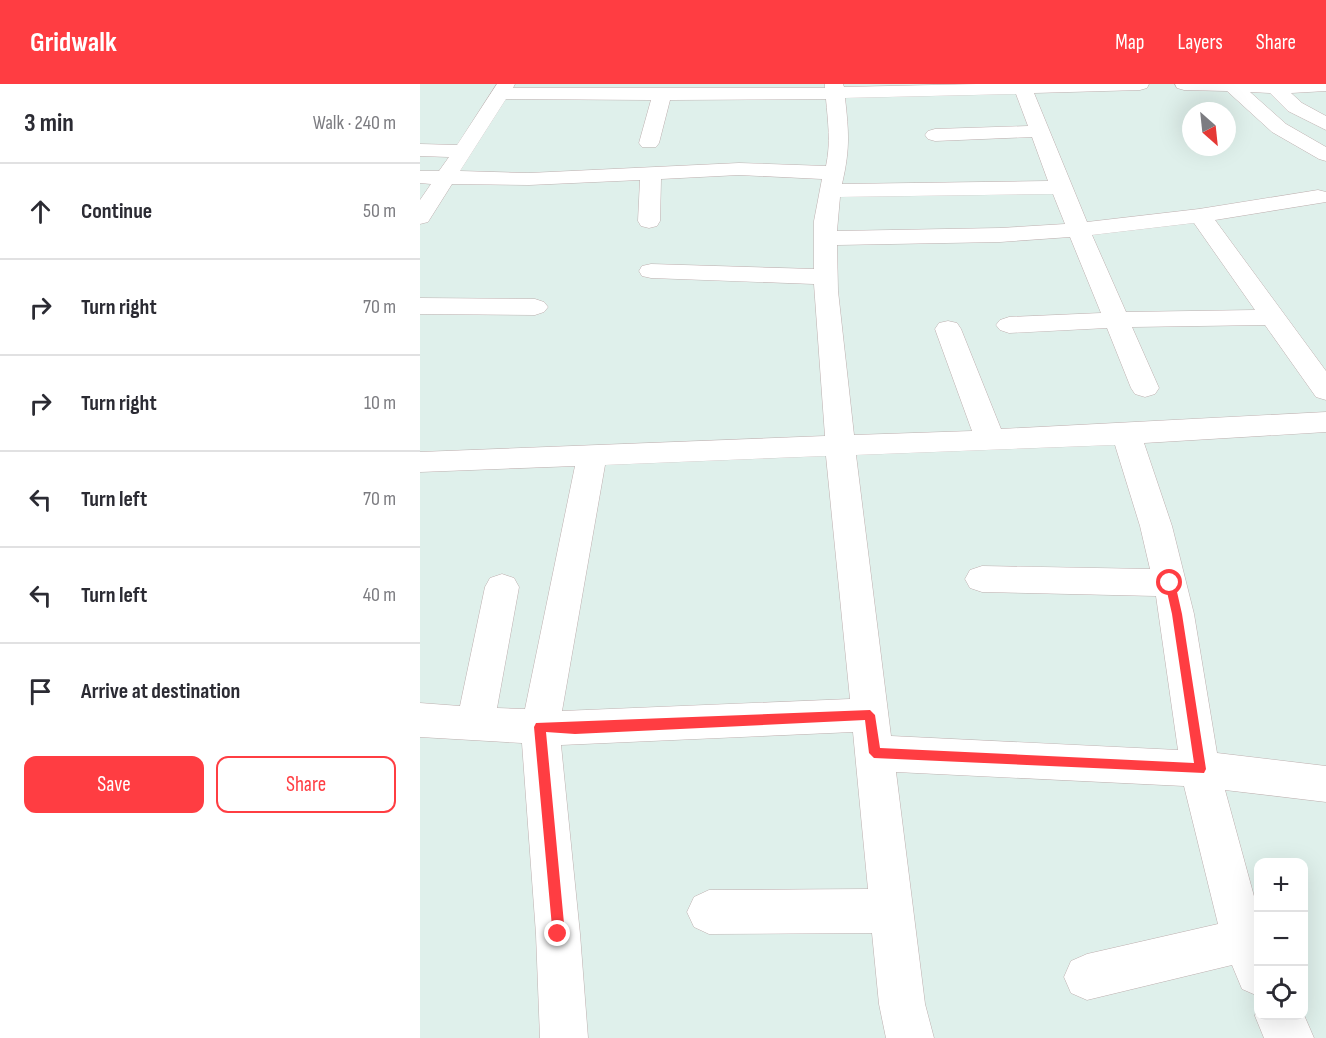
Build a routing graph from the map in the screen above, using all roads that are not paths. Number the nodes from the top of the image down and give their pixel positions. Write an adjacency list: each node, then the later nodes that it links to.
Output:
1 (1133, 84): 2 (street); 7 (street)
2 (1140, 84)
3 (1185, 84): 4 (street)
4 (1232, 85): 10 (street); 18 (street)
5 (1326, 85): 10 (street)
6 (977, 86): 7 (street); 9 (street)
7 (1022, 86): 13 (street)
8 (503, 88): 11 (street); 17 (street)
9 (834, 88): 11 (street); 22 (street)
10 (1275, 88): 12 (street)
11 (662, 94): 15 (street)
12 (1326, 124)
13 (1040, 131): 14 (street); 23 (street)
14 (935, 135)
15 (649, 143)
16 (420, 150): 17 (street)
17 (462, 151): 21 (street)
18 (1326, 155)
19 (651, 174): 21 (street); 22 (street); 27 (street)
20 (420, 177): 21 (street)
21 (444, 178): 25 (street)
22 (832, 182): 23 (street); 29 (street)
23 (1062, 187): 28 (street)
24 (1323, 198): 26 (street)
25 (420, 217)
26 (1201, 217): 28 (street); 34 (street)
27 (649, 221)
28 (1078, 229): 29 (street); 35 (street)
29 (826, 238): 31 (street)
30 (651, 271): 31 (street)
31 (826, 277): 43 (street)
32 (420, 306): 33 (street)
33 (536, 307)
34 (1274, 318): 35 (street); 39 (street)
35 (1117, 320): 36 (street); 38 (street)
36 (1009, 325)
37 (948, 329): 42 (street)
38 (1144, 388)
39 (1326, 391)
40 (1326, 422): 41 (street)
41 (1126, 434): 42 (street); 47 (street)
42 (990, 440): 43 (street)
43 (840, 446): 44 (street); 49 (street)
44 (592, 456): 45 (street); 52 (street)
45 (420, 462)
46 (982, 579): 47 (street)
47 (1170, 583): 54 (street)
48 (502, 587): 51 (street)
49 (870, 715): 52 (street); 53 (street)
50 (420, 720): 51 (street)
51 (475, 724): 52 (street)
52 (540, 727): 61 (street)
53 (874, 753): 54 (street); 56 (street)
54 (1200, 769): 55 (street); 58 (street)
55 (1326, 784)
56 (892, 911): 57 (street); 62 (street)
57 (709, 912)
58 (1251, 956): 59 (street)
59 (1087, 977)
60 (1280, 1020): 63 (street)
61 (564, 1038)
62 (910, 1038)
63 (1290, 1038)

